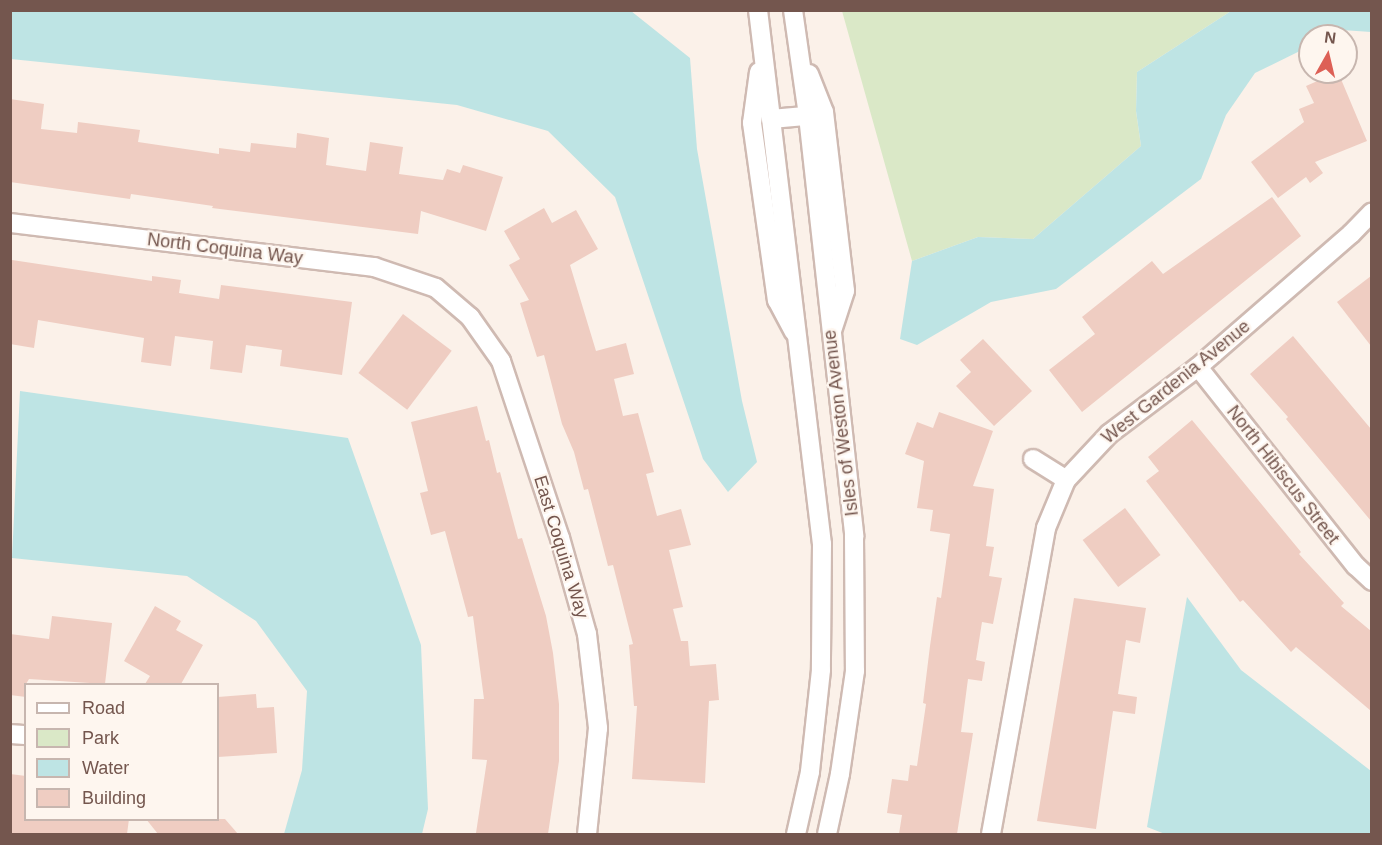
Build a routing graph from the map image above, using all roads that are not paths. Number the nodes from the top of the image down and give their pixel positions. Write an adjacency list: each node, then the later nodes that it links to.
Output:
1 (758, 10): 4 (street, Isles of Weston Avenue)
2 (793, 10): 3 (street, Isles of Weston Avenue)
3 (798, 48): 5 (street, Isles of Weston Avenue); 9 (street)
4 (762, 49): 6 (street, Isles of Weston Avenue); 14 (street)
5 (808, 116): 6 (street); 10 (street, Isles of Weston Avenue)
6 (771, 119): 11 (street, Isles of Weston Avenue)
7 (1371, 212): 15 (street, West Gardenia Avenue)
8 (10, 223): 12 (street, North Coquina Way)
9 (840, 250): 10 (street); 13 (street)
10 (822, 252): 11 (street); 13 (street, Isles of Weston Avenue)
11 (789, 256): 14 (street, Isles of Weston Avenue)
12 (436, 288): 19 (street, East Coquina Way)
13 (831, 336): 21 (street, Isles of Weston Avenue)
14 (799, 342): 20 (street, Isles of Weston Avenue)
15 (1198, 367): 17 (street, West Gardenia Avenue); 18 (street, North Hibiscus Street)
16 (1033, 459): 17 (street)
17 (1066, 480): 22 (street, West Gardenia Avenue)
18 (1371, 581)
19 (593, 833)
20 (796, 834)
21 (827, 834)
22 (991, 834)

